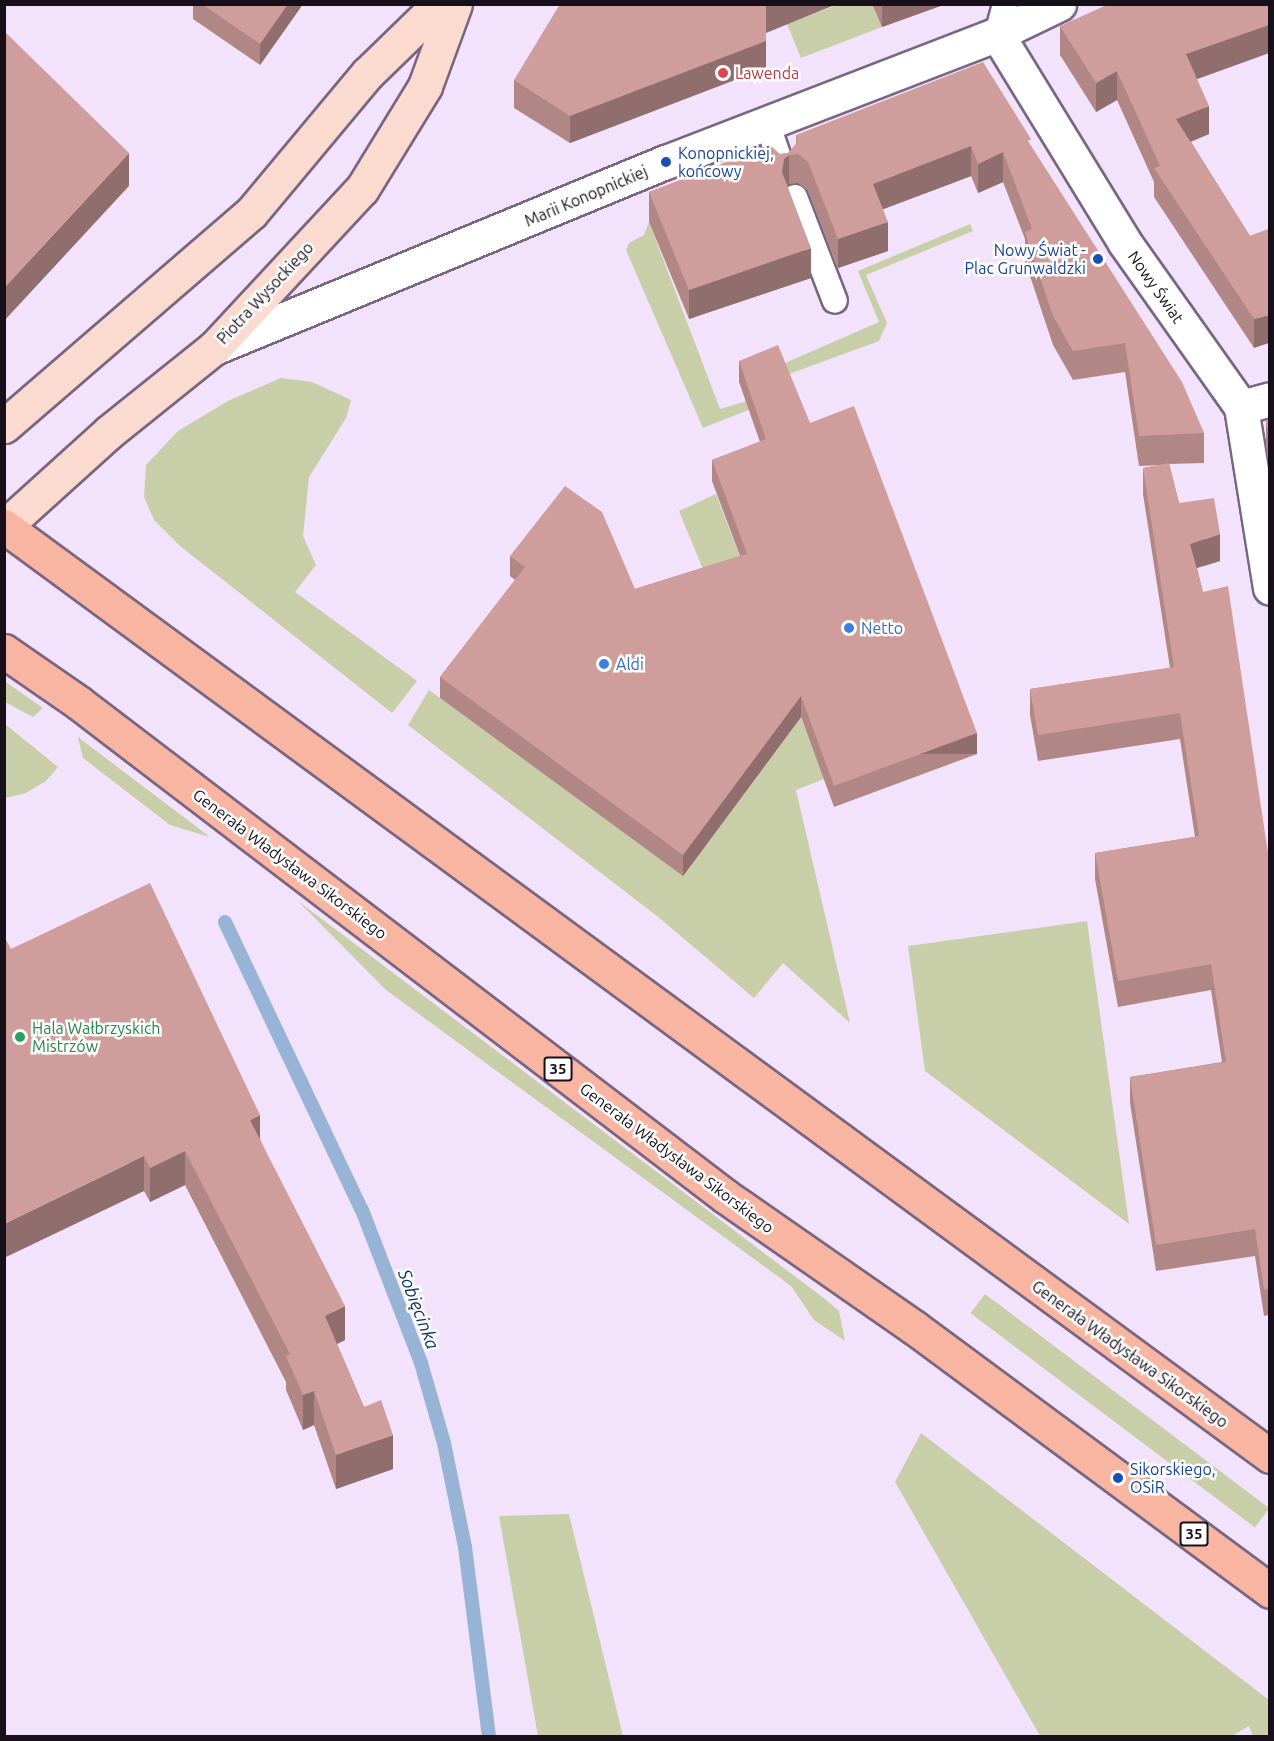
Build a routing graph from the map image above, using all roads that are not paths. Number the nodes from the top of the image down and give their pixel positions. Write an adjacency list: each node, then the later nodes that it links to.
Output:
1 (438, 4): 11 (street)
2 (455, 4): 9 (street, Piotra Wysockiego)
3 (1059, 4): 4 (street, Marii Konopnickiej)
4 (1001, 19): 5 (street, Marii Konopnickiej); 10 (street, Nowy Świat)
5 (767, 123): 6 (lane); 9 (street, Marii Konopnickiej)
6 (783, 169)
7 (795, 197): 8 (lane)
8 (835, 301)
9 (214, 348): 12 (street, Piotra Wysockiego)
10 (1255, 403): 13 (street, Nowy Świat)
11 (4, 426)
12 (5, 526): 15 (main road, Generała Władysława Sikorskiego)
13 (1269, 588)
14 (4, 651): 16 (main road, Generała Władysława Sikorskiego / 35)
15 (1269, 1456)
16 (1269, 1591)

